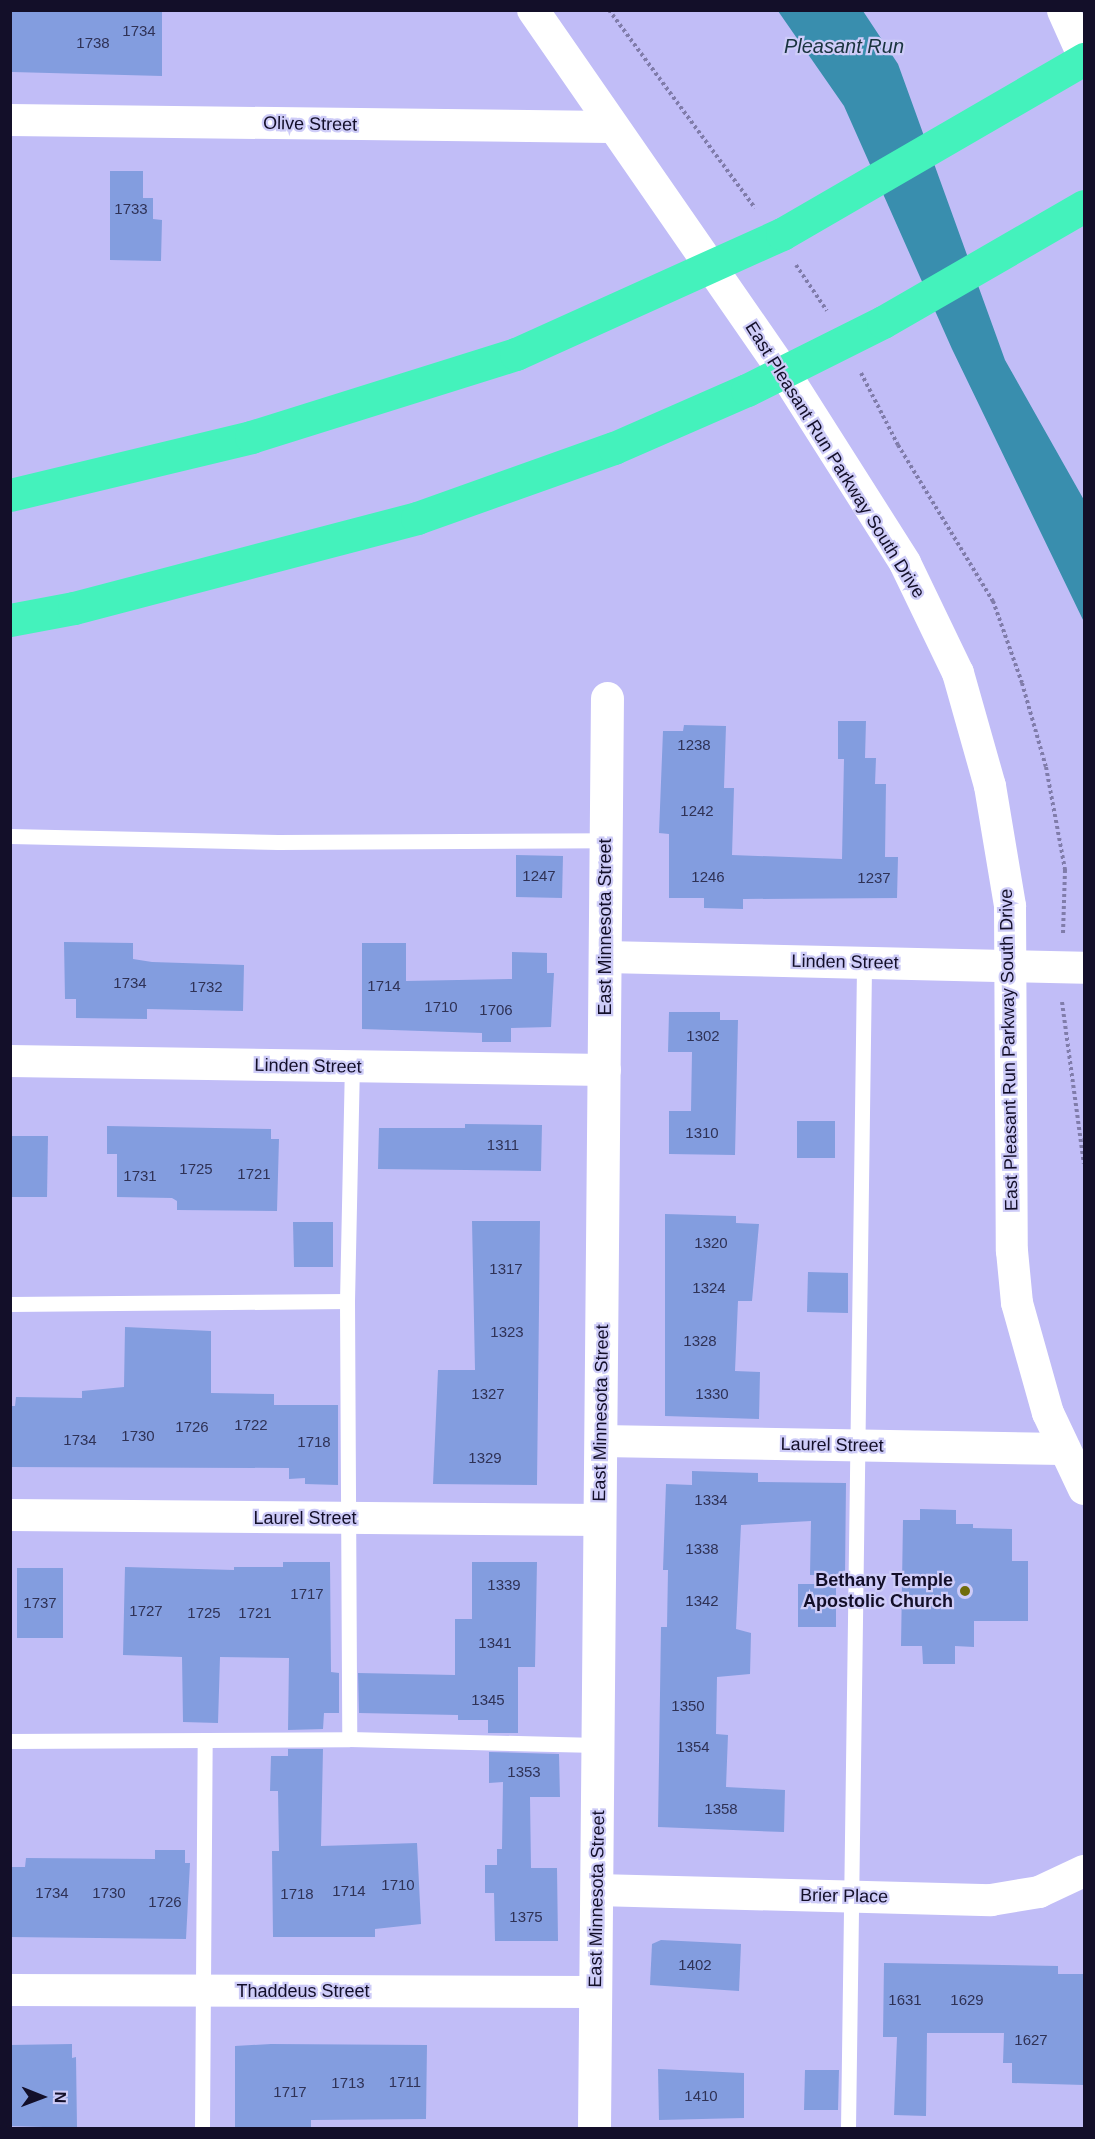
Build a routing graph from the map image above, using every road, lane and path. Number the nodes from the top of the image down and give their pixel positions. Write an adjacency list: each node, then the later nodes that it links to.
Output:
1 (532, 10): 5 (street, East Pleasant Run Parkway South Drive)
2 (1063, 10): 3 (street)
3 (1084, 58): 7 (highway)
4 (10, 120): 5 (street, Olive Street)
5 (610, 127): 14 (street, East Pleasant Run Parkway South Drive)
6 (1084, 206): 8 (highway)
7 (10, 495)
8 (10, 620)
9 (607, 698): 11 (street, East Minnesota Street)
10 (10, 836): 11 (lane)
11 (606, 840): 12 (street, East Minnesota Street)
12 (605, 957): 13 (street, Linden Street); 18 (street, East Minnesota Street)
13 (864, 963): 14 (street, Linden Street); 22 (lane)
14 (1011, 966): 15 (street, Linden Street); 23 (street, East Pleasant Run Parkway South Drive)
15 (1084, 968)
16 (10, 1061): 17 (street, Linden Street)
17 (352, 1066): 18 (street, Linden Street); 19 (lane)
18 (605, 1070): 21 (street, East Minnesota Street)
19 (348, 1301): 20 (lane); 26 (lane)
20 (10, 1304)
21 (601, 1441): 22 (street, Laurel Street); 27 (street, East Minnesota Street)
22 (859, 1446): 23 (street, Laurel Street); 34 (lane)
23 (1063, 1449): 24 (street, East Pleasant Run Parkway South Drive)
24 (1084, 1489)
25 (10, 1515): 26 (street, Laurel Street)
26 (348, 1518): 27 (street, Laurel Street); 28 (lane)
27 (600, 1520): 31 (street, East Minnesota Street)
28 (349, 1739): 30 (lane); 31 (lane)
29 (10, 1741): 30 (lane)
30 (205, 1741): 36 (lane)
31 (598, 1745): 33 (street, East Minnesota Street)
32 (1084, 1871): 34 (street, Brier Place)
33 (597, 1890): 34 (street, Brier Place); 37 (street, East Minnesota Street)
34 (852, 1896): 40 (lane)
35 (10, 1990): 36 (street, Thaddeus Street)
36 (204, 1990): 37 (street, Thaddeus Street); 38 (lane)
37 (596, 1992): 39 (street, East Minnesota Street)
38 (202, 2128)
39 (594, 2128)
40 (848, 2128)

